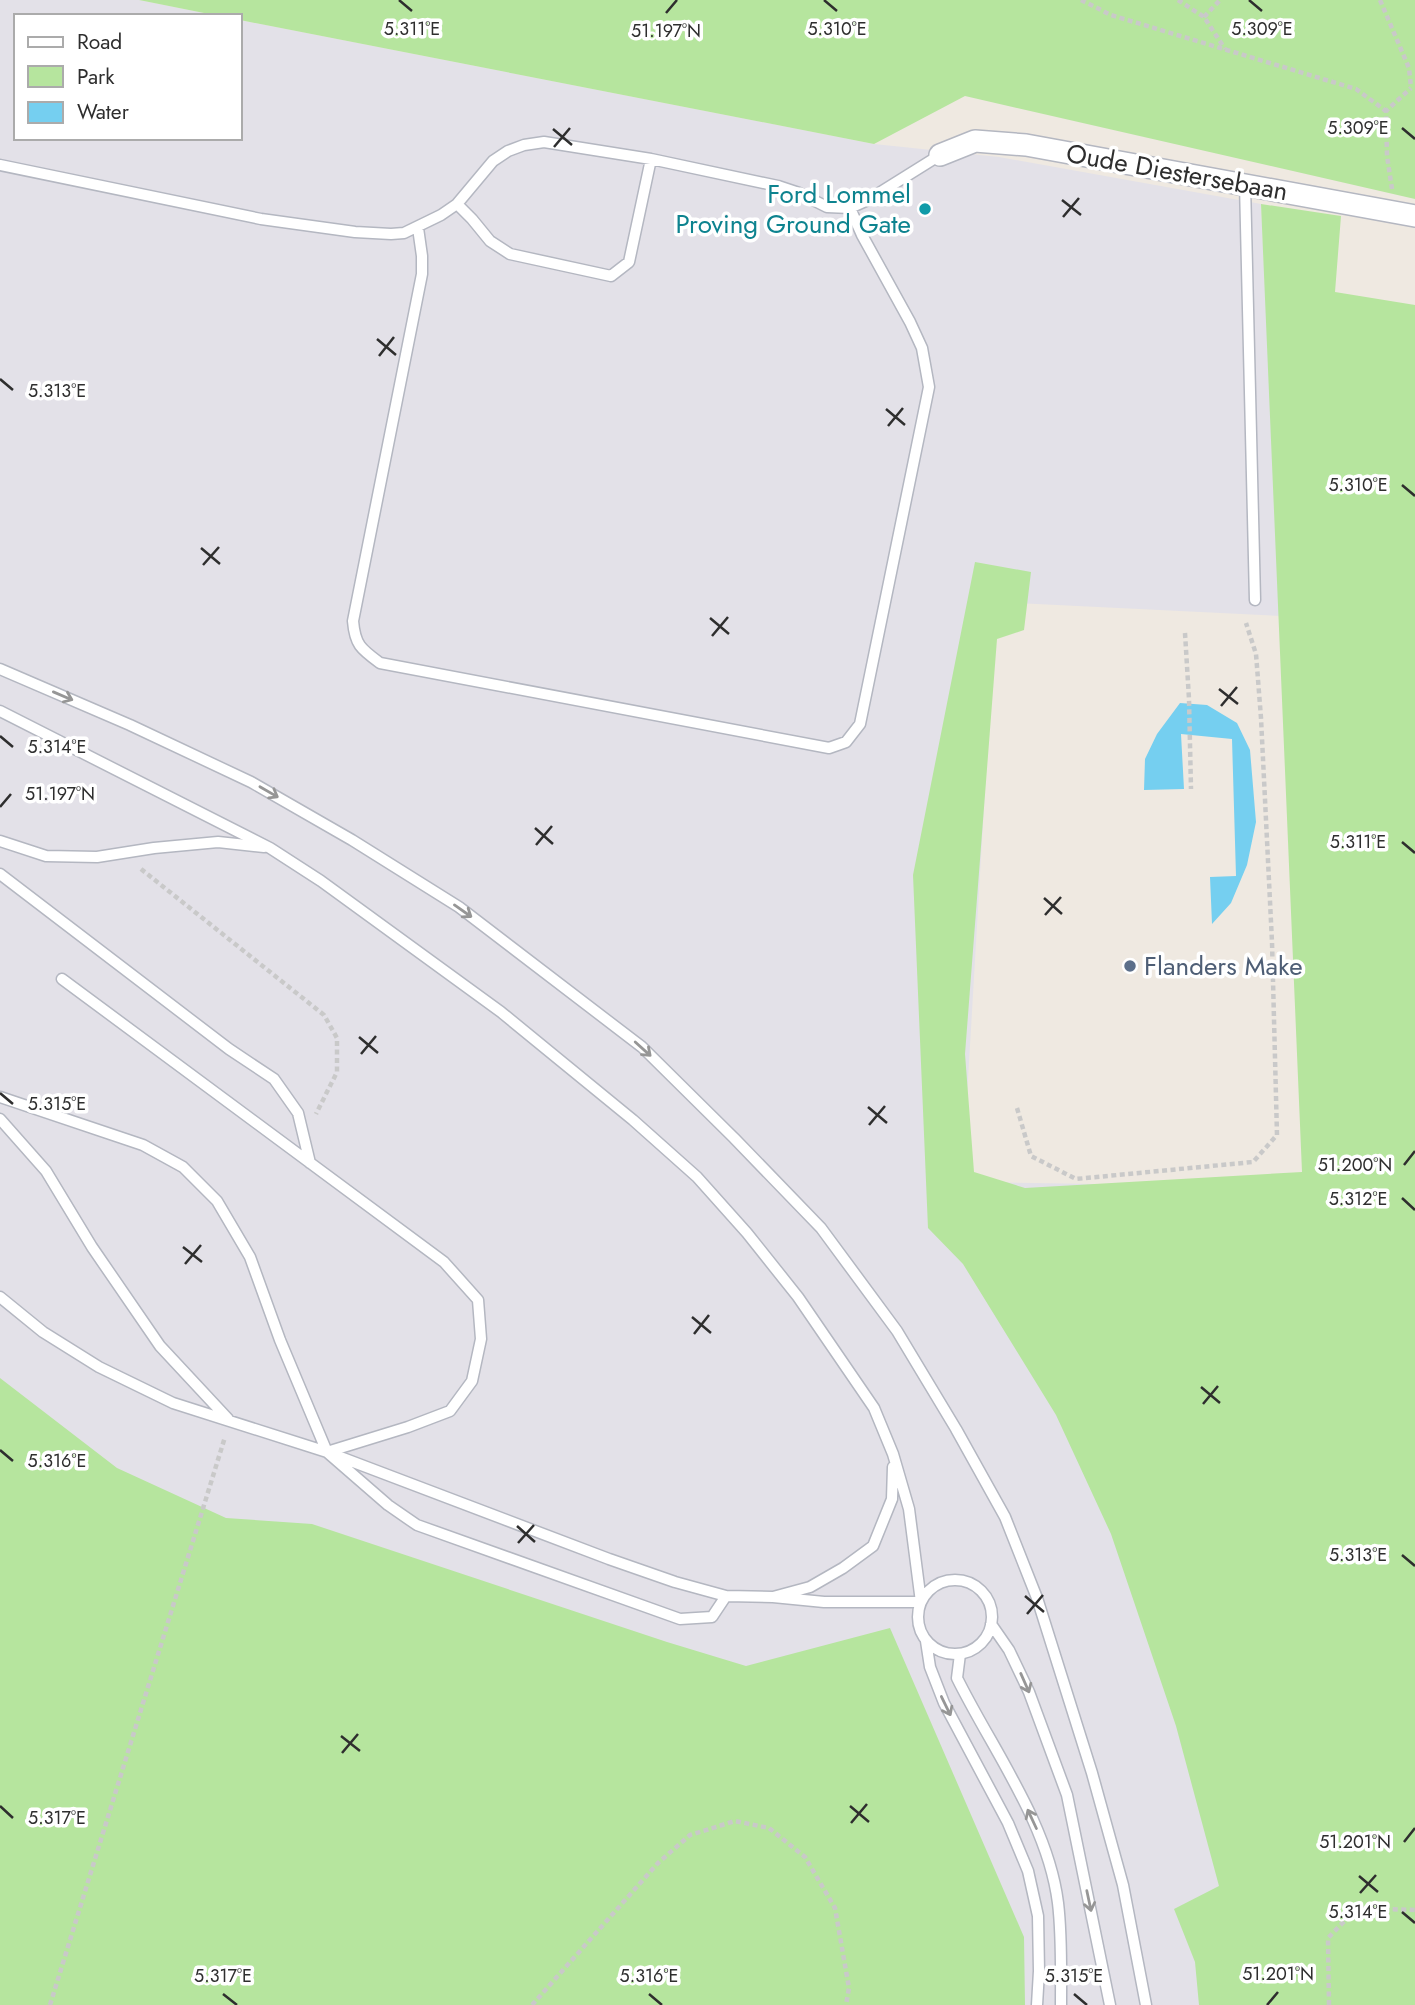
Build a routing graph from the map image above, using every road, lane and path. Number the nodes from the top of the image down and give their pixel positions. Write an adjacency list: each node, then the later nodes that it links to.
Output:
1 (1081, 0): 6 (path)
2 (1178, 0): 5 (path)
3 (1220, 0): 5 (path)
4 (1380, 0): 7 (path)
5 (1204, 17): 6 (path)
6 (1226, 50): 8 (path)
7 (1413, 88): 8 (path)
8 (1386, 111): 15 (path)
9 (940, 155): 12 (street, Oude Diestersebaan); 14 (lane)
10 (651, 159): 13 (lane); 13 (lane); 14 (lane)
11 (0, 165): 16 (lane)
12 (1245, 184): 15 (street, Oude Diestersebaan); 17 (lane)
13 (457, 204): 16 (lane)
14 (850, 208): 16 (lane)
15 (1405, 214)
16 (418, 228)
17 (1255, 600)
18 (1246, 623): 29 (path)
19 (1185, 633): 22 (path)
20 (0, 670): 50 (lane, one-way to 50)
21 (0, 711): 24 (lane)
22 (1191, 789)
23 (0, 841): 25 (lane)
24 (270, 848): 25 (lane); 36 (lane)
25 (121, 853): 31 (path)
26 (0, 874): 31 (lane)
27 (62, 979): 32 (lane)
28 (0, 1097): 35 (lane)
29 (1017, 1108)
30 (0, 1118): 34 (lane)
31 (303, 1136): 32 (lane)
32 (310, 1163): 35 (lane)
33 (0, 1297): 34 (lane)
34 (230, 1421): 35 (lane); 44 (path)
35 (327, 1452): 37 (lane); 37 (lane)
36 (893, 1454): 38 (lane); 39 (lane)
37 (726, 1596): 38 (lane)
38 (773, 1597): 39 (lane)
39 (921, 1602): 40 (lane); 41 (lane)
40 (991, 1624): 42 (lane); 49 (lane, one-way to 49)
41 (926, 1641): 42 (lane); 47 (lane, one-way to 47)
42 (960, 1654): 48 (lane, one-way to 42)
43 (1415, 1910): 51 (path)
44 (50, 2005)
45 (532, 2005): 46 (path)
46 (846, 2005)
47 (1037, 2005)
48 (1061, 2005)
49 (1110, 2005)
50 (1146, 2005)
51 (1329, 2005)

